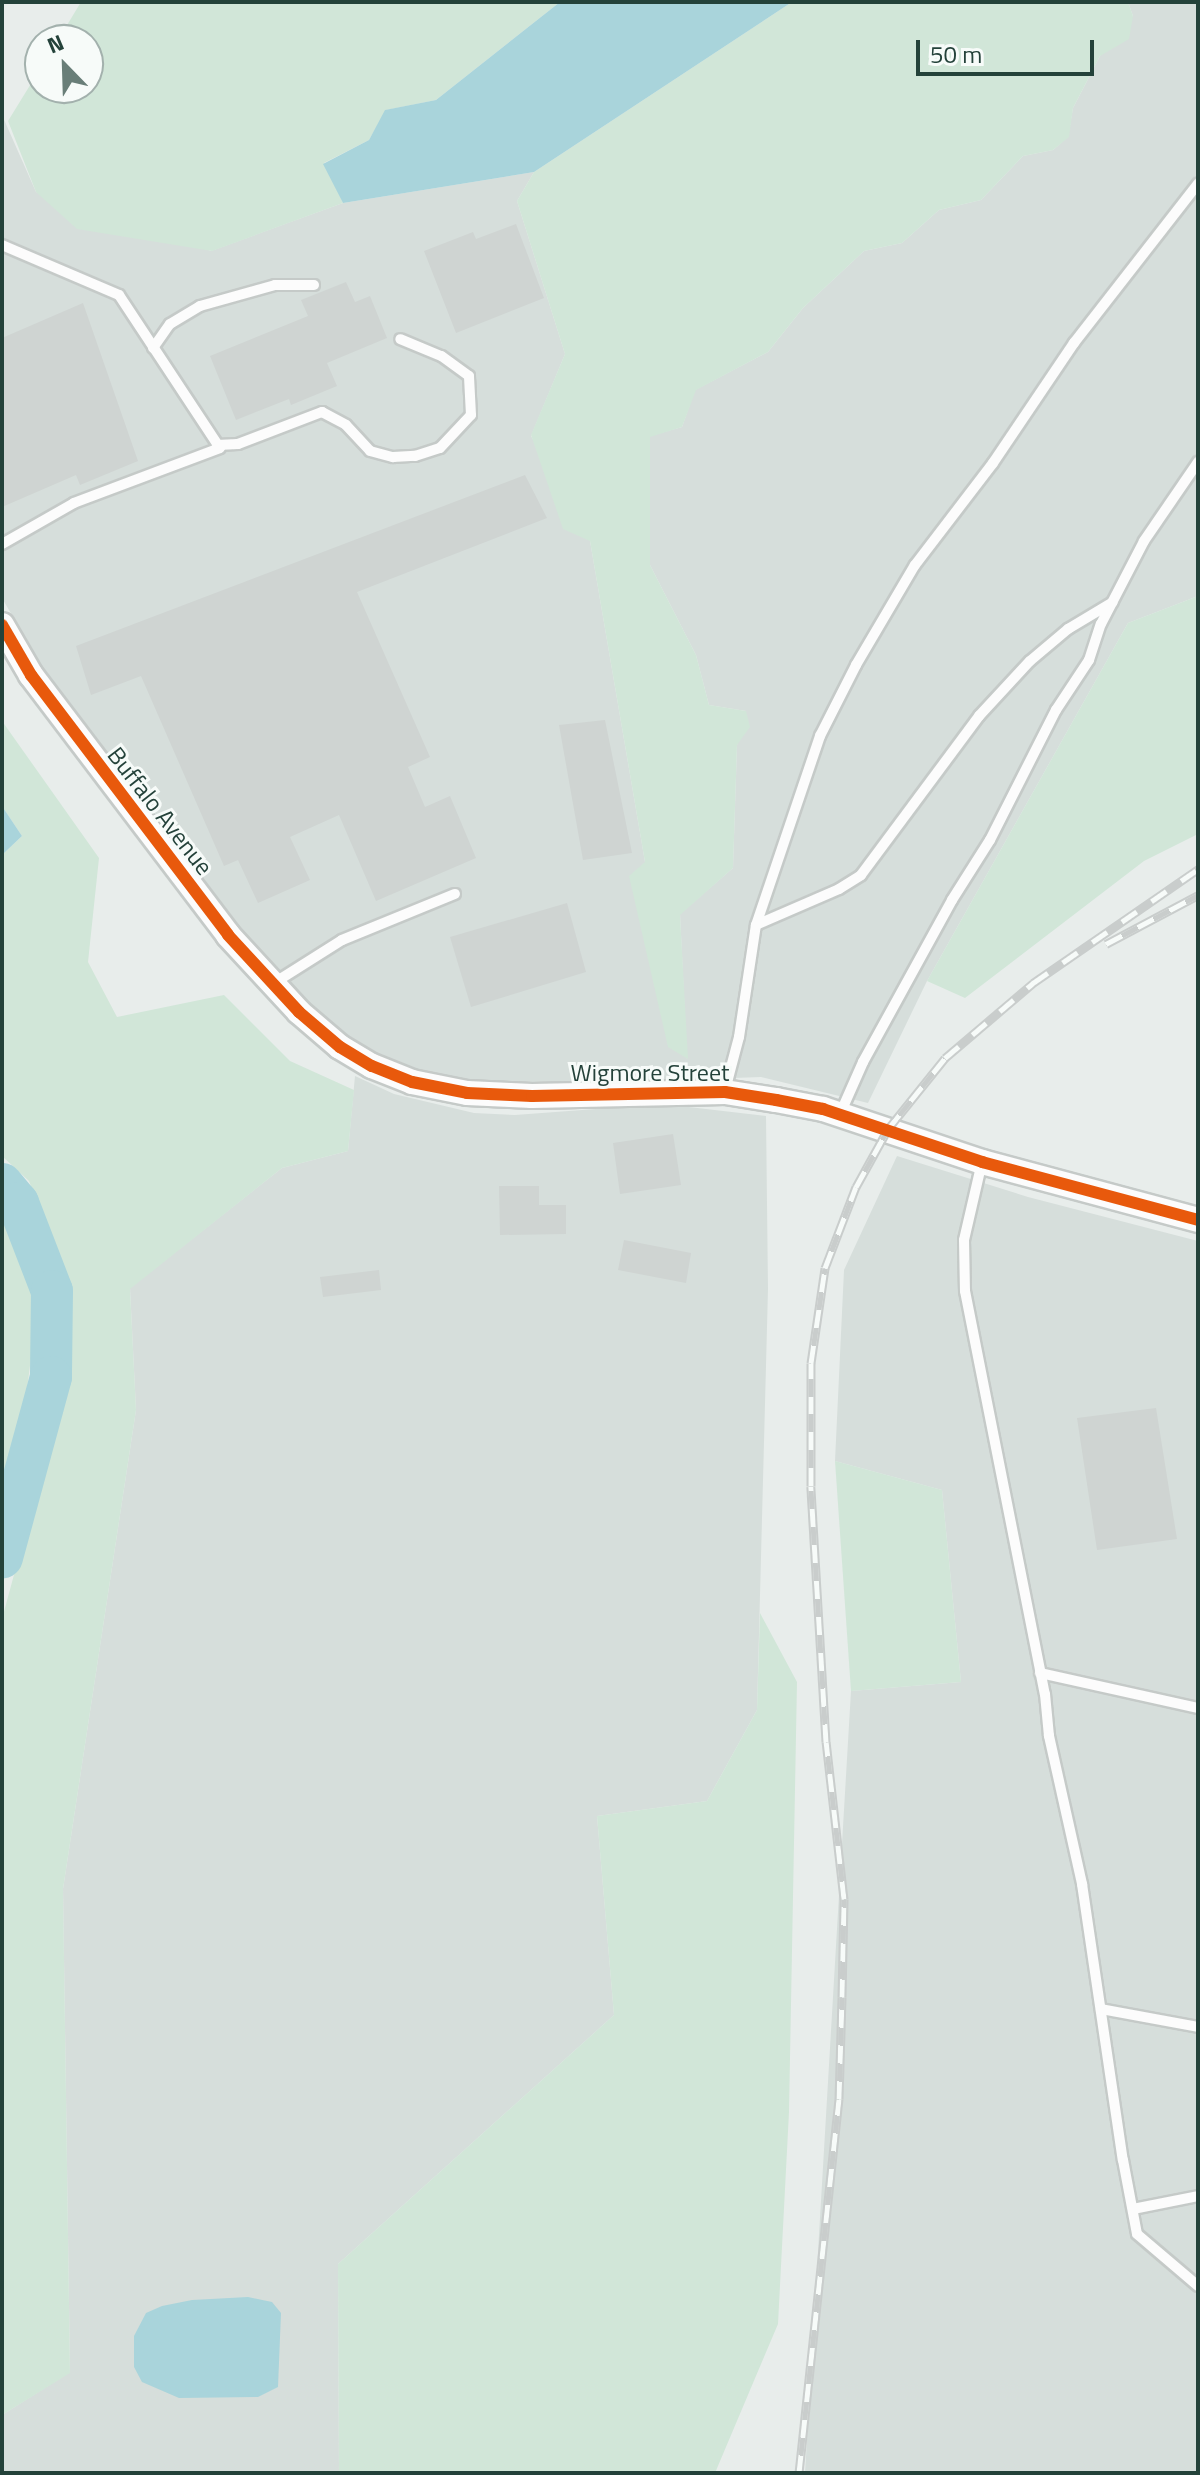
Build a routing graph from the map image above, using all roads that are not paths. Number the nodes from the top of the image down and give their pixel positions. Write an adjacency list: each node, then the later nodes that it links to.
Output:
1 (1198, 184): 12 (lane)
2 (2, 245): 5 (lane)
3 (314, 285): 5 (lane)
4 (400, 339): 6 (lane)
5 (153, 348): 6 (lane)
6 (217, 445): 8 (lane)
7 (1198, 462): 9 (lane)
8 (2, 544)
9 (1114, 601): 12 (lane); 16 (lane)
10 (2, 625): 13 (street, Buffalo Avenue)
11 (455, 894): 13 (lane)
12 (756, 925): 15 (lane)
13 (273, 984): 14 (street, Buffalo Avenue)
14 (299, 1012): 15 (street, Wigmore Street)
15 (725, 1092): 16 (street, Wigmore Street)
16 (840, 1114): 17 (street, Wigmore Street)
17 (982, 1162): 18 (street, Wigmore Street); 19 (lane)
18 (1198, 1220)
19 (1040, 1673): 20 (lane); 21 (lane)
20 (1198, 1708)
21 (1101, 2009): 22 (lane); 24 (lane)
22 (1198, 2027)
23 (1198, 2196): 24 (lane)
24 (1133, 2209): 25 (lane)
25 (1198, 2286)

